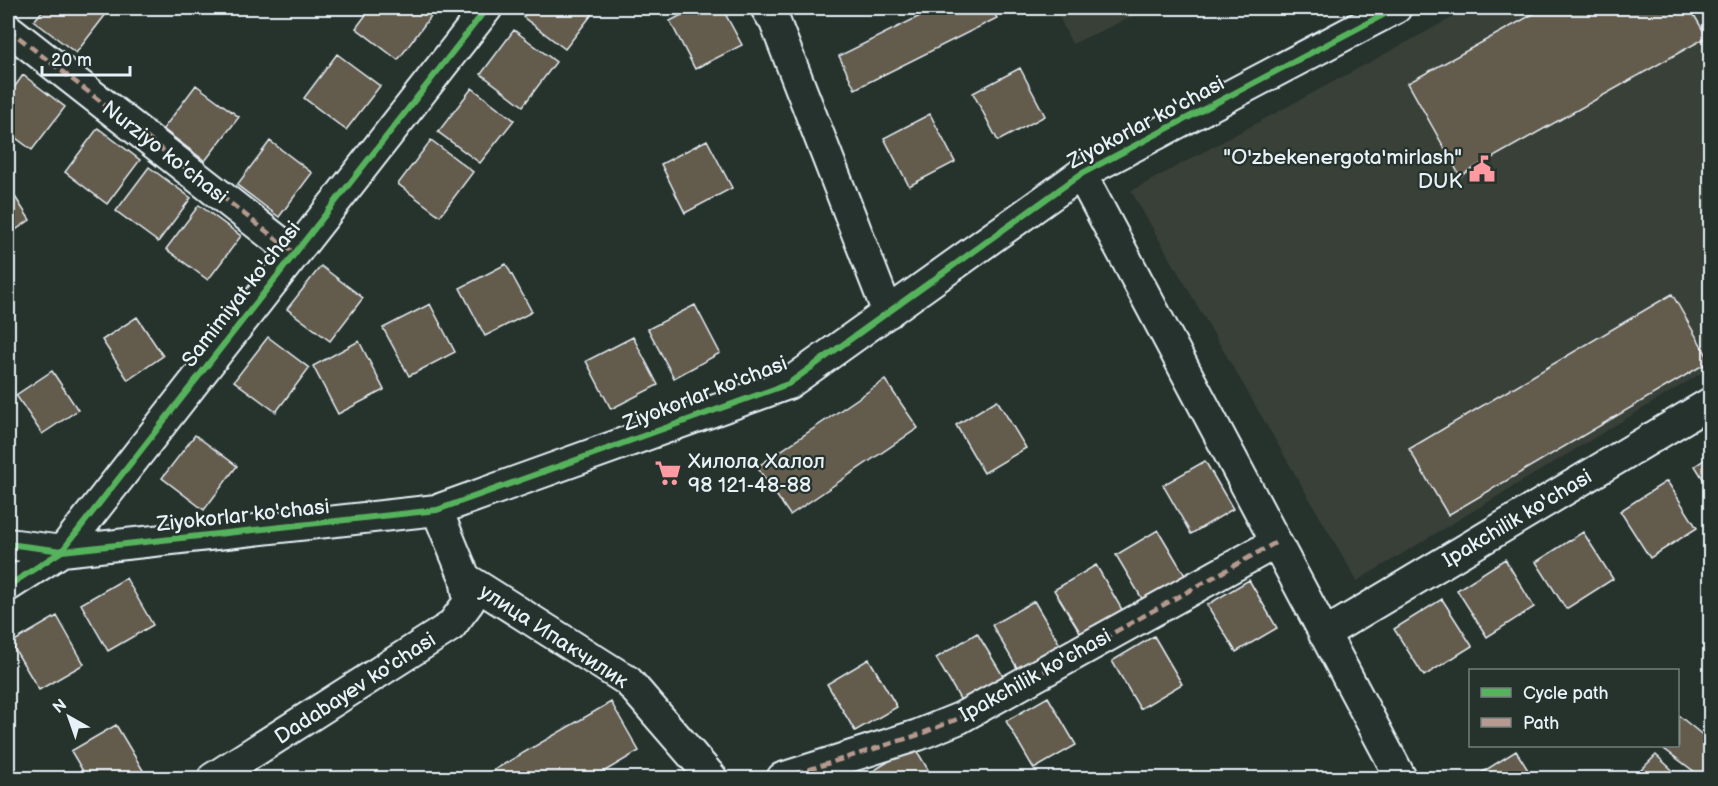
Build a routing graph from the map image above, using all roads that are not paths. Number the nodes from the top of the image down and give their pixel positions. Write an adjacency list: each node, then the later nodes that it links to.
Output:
1 (487, 8): 6 (street, Samimiyat ko'chasi)
2 (766, 8): 7 (street)
3 (1396, 8): 5 (street, Ziyokorlar ko'chasi)
4 (8, 29): 6 (street, Nurziyo ko'chasi)
5 (1081, 174): 7 (street, Ziyokorlar ko'chasi); 10 (street)
6 (294, 253): 12 (street, Samimiyat ko'chasi)
7 (888, 313): 9 (street, Ziyokorlar ko'chasi)
8 (1710, 403): 15 (street, Ipakchilik ko'chasi)
9 (437, 510): 12 (street, Ziyokorlar ko'chasi); 13 (street)
10 (1275, 543): 15 (street); 18 (street, Ipakchilik ko'chasi)
11 (8, 544): 12 (street, Ziyokorlar ko'chasi)
12 (62, 551): 14 (street, Samimiyat ko'chasi)
13 (465, 578): 16 (street, Dadabayev ko'chasi); 17 (street, улица Ипакчилик)
14 (8, 586)
15 (1324, 634): 19 (street)
16 (213, 778)
17 (712, 778)
18 (782, 778)
19 (1401, 778)

